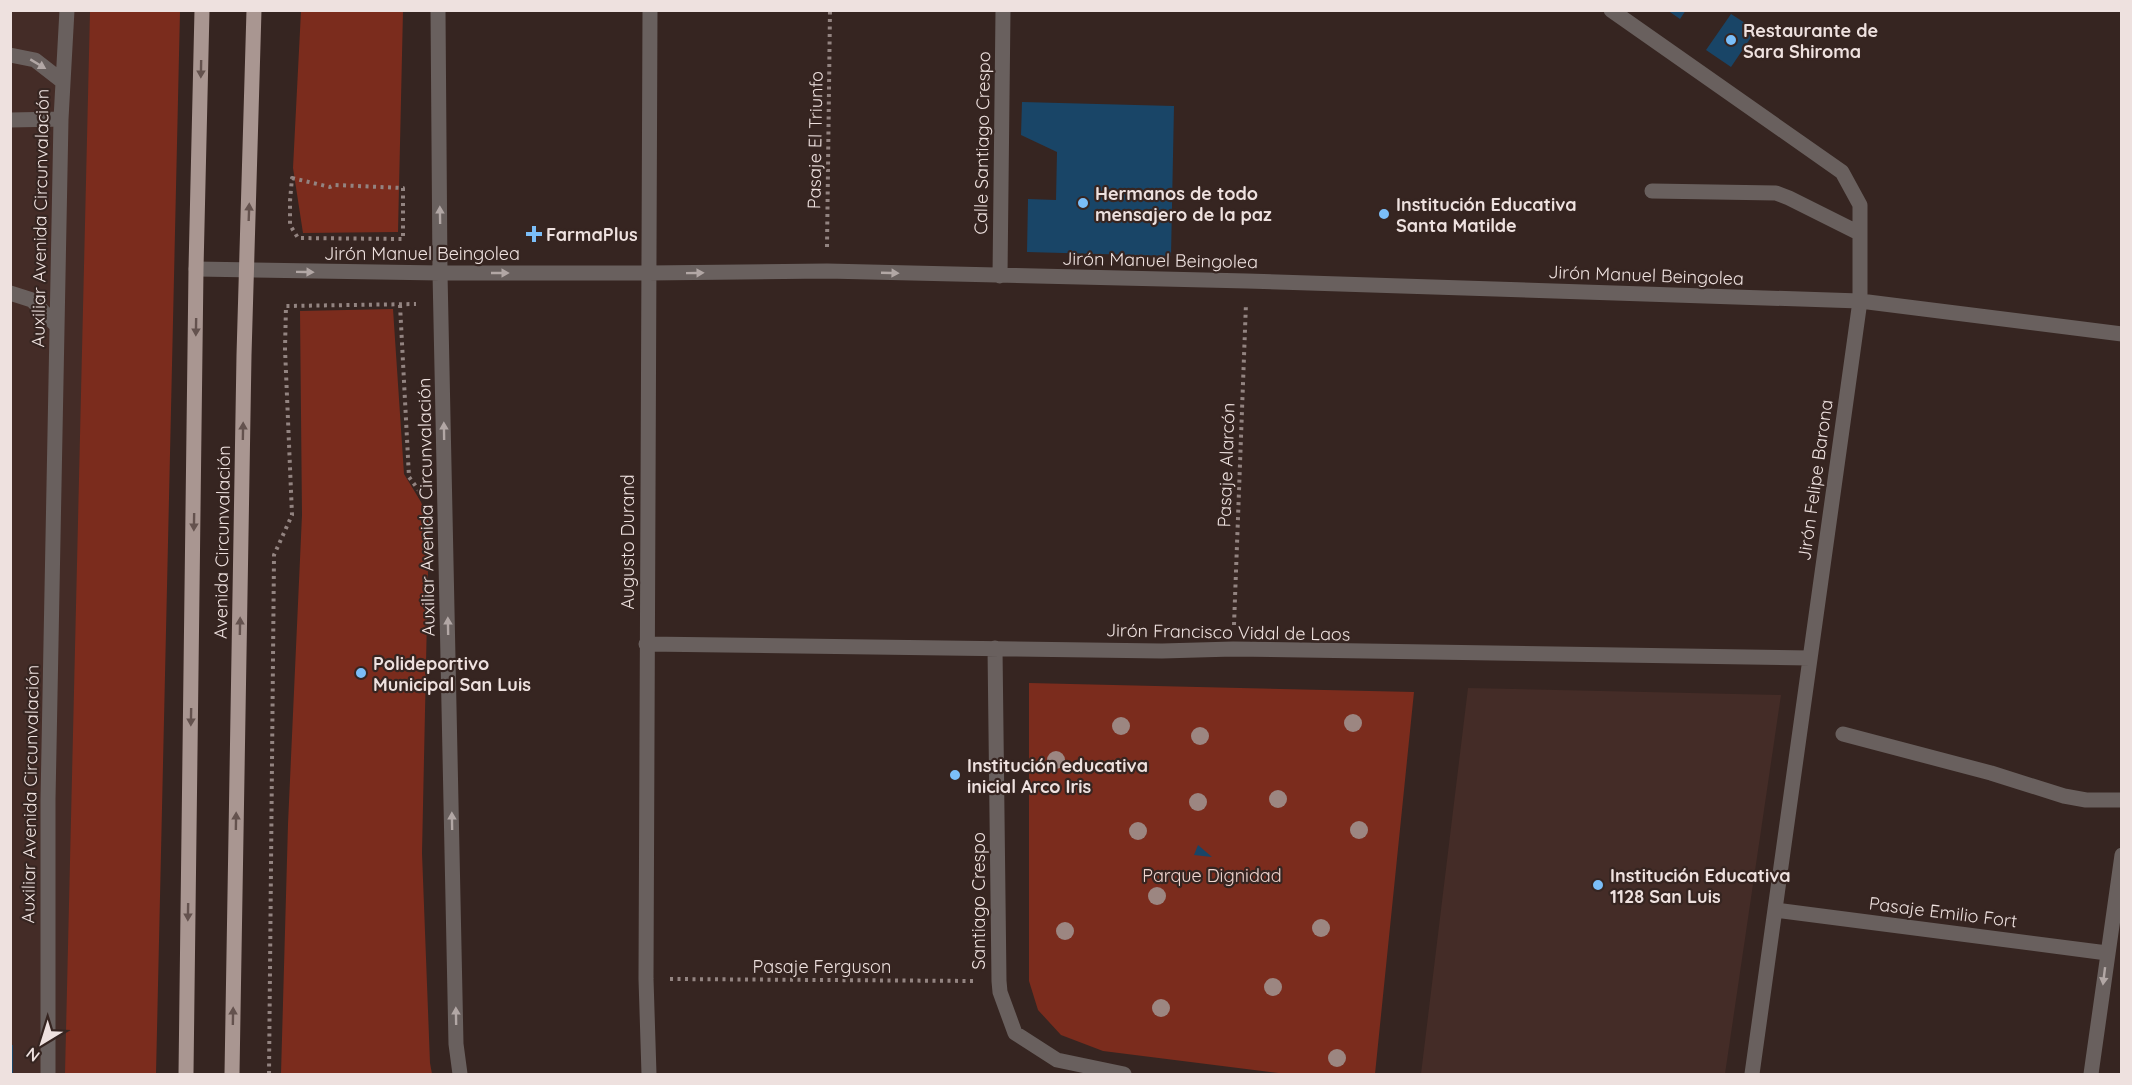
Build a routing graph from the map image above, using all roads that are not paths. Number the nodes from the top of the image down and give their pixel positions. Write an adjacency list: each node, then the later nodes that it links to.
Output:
1 (67, 10): 9 (street, Auxiliar Avenida Circunvalación)
2 (202, 10): 14 (main road, Avenida Circunvalación, one-way to 14)
3 (254, 10): 15 (main road, Avenida Circunvalación, one-way to 3)
4 (438, 10): 16 (street, Auxiliar Avenida Circunvalación, one-way to 4)
5 (650, 10): 17 (street, Augusto Durand)
6 (1003, 10): 18 (street, Calle Santiago Crespo)
7 (1611, 10): 13 (street, Jirón Felipe Barona)
8 (10, 55): 9 (street, one-way to 9)
9 (62, 81): 10 (street, Auxiliar Avenida Circunvalación)
10 (61, 119): 11 (street); 21 (street, Auxiliar Avenida Circunvalación)
11 (10, 120)
12 (1652, 191): 13 (street)
13 (1859, 233): 20 (street, Jirón Felipe Barona)
14 (196, 269): 15 (street, Jirón Manuel Beingolea); 32 (main road, Avenida Circunvalación, one-way to 32)
15 (247, 271): 16 (street, Jirón Manuel Beingolea, one-way to 16); 33 (main road, Avenida Circunvalación, one-way to 15)
16 (440, 273): 17 (street, Jirón Manuel Beingolea, one-way to 17); 34 (street, Auxiliar Avenida Circunvalación, one-way to 16)
17 (648, 273): 18 (street, Jirón Manuel Beingolea, one-way to 18); 23 (street, Augusto Durand)
18 (1000, 276): 20 (street, Jirón Manuel Beingolea)
19 (10, 293): 21 (street)
20 (1860, 302): 22 (street, Jirón Manuel Beingolea); 25 (street, Jirón Felipe Barona)
21 (57, 326): 31 (street, Auxiliar Avenida Circunvalación)
22 (2121, 334)
23 (646, 644): 24 (street, Jirón Francisco Vidal de Laos); 35 (street, Augusto Durand)
24 (995, 648): 25 (street, Jirón Francisco Vidal de Laos); 36 (street, Santiago Crespo)
25 (1810, 658): 29 (street, Jirón Felipe Barona)
26 (1843, 734): 27 (street)
27 (2121, 800)
28 (2121, 855): 30 (street)
29 (1775, 910): 30 (street, Pasaje Emilio Fort); 37 (street, Jirón Felipe Barona)
30 (2107, 953): 38 (street, one-way to 38)
31 (48, 1074)
32 (186, 1074)
33 (232, 1074)
34 (460, 1074)
35 (649, 1074)
36 (1124, 1074)
37 (1752, 1074)
38 (2091, 1074)

